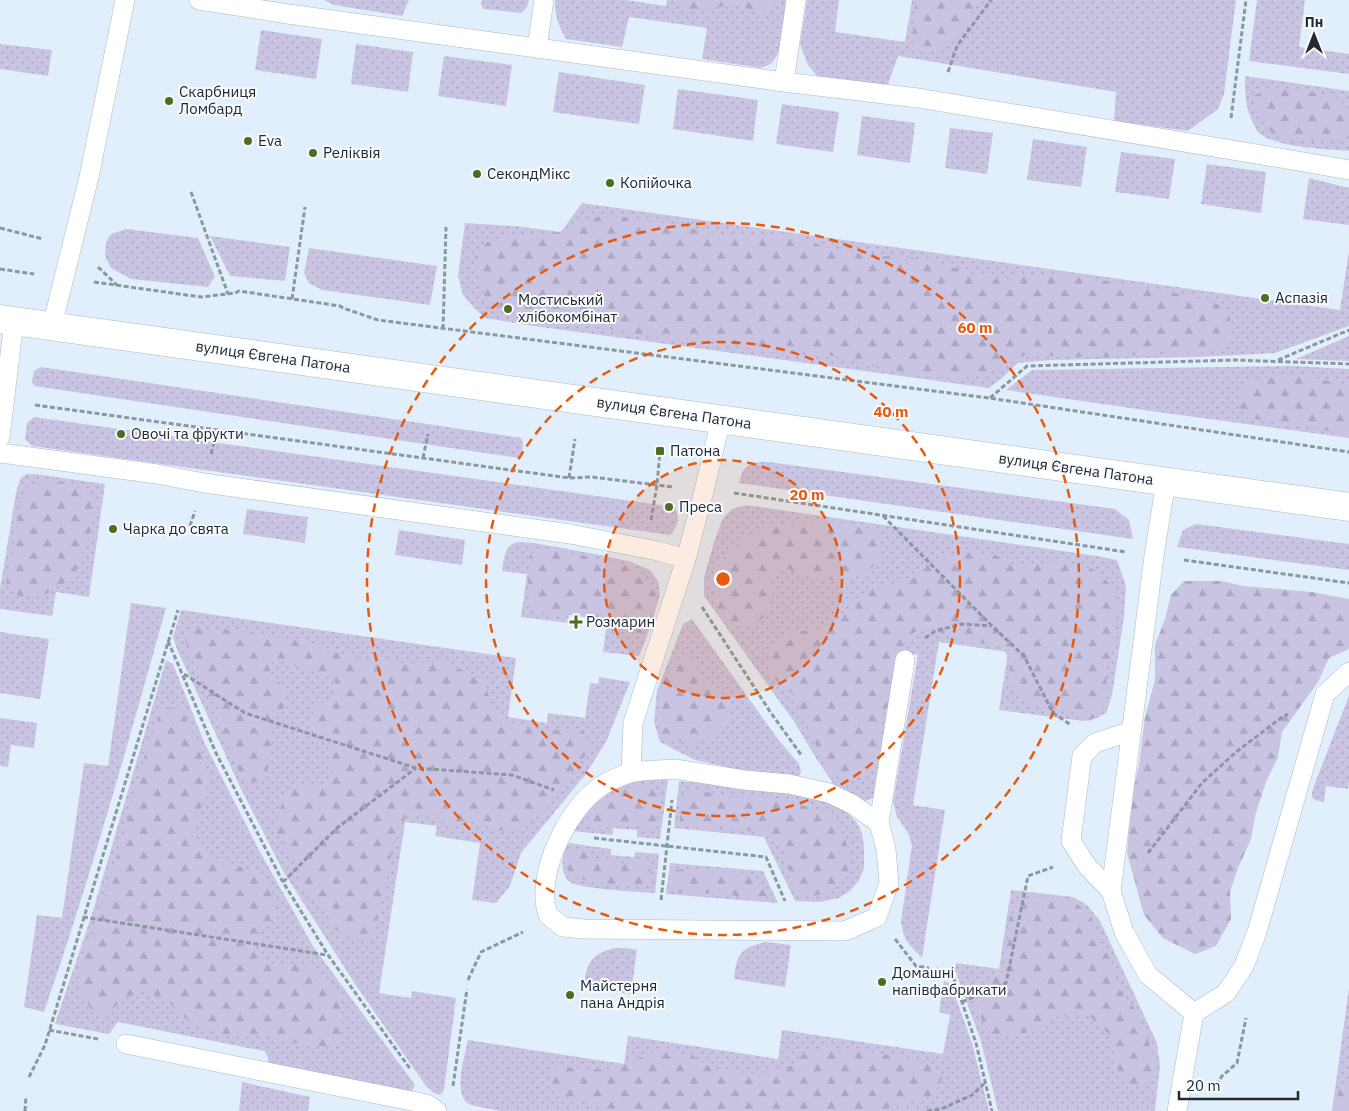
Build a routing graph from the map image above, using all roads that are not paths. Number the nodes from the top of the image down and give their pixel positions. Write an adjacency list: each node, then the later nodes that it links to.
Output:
1 (125, 0): 10 (lane)
2 (199, 0): 5 (lane)
3 (544, 0): 6 (lane)
4 (796, 0): 7 (lane)
5 (289, 7): 6 (lane)
6 (537, 48): 7 (lane)
7 (784, 82): 8 (lane)
8 (1349, 170)
9 (7, 320): 10 (main road, вулиця Євгена Патона); 12 (lane)
10 (52, 326): 11 (main road, вулиця Євгена Патона)
11 (721, 419): 14 (main road, вулиця Євгена Патона); 16 (lane)
12 (0, 437)
13 (0, 453): 16 (lane)
14 (1166, 482): 15 (main road, вулиця Євгена Патона); 19 (lane)
15 (1349, 507)
16 (686, 559): 20 (lane)
17 (905, 660): 21 (lane)
18 (1349, 672): 23 (lane)
19 (1131, 731): 22 (lane); 22 (lane)
20 (631, 773): 21 (lane); 21 (lane)
21 (879, 823)
22 (1111, 891): 23 (lane)
23 (1194, 1013): 26 (lane)
24 (126, 1044): 25 (lane)
25 (432, 1107)
26 (1177, 1111)

